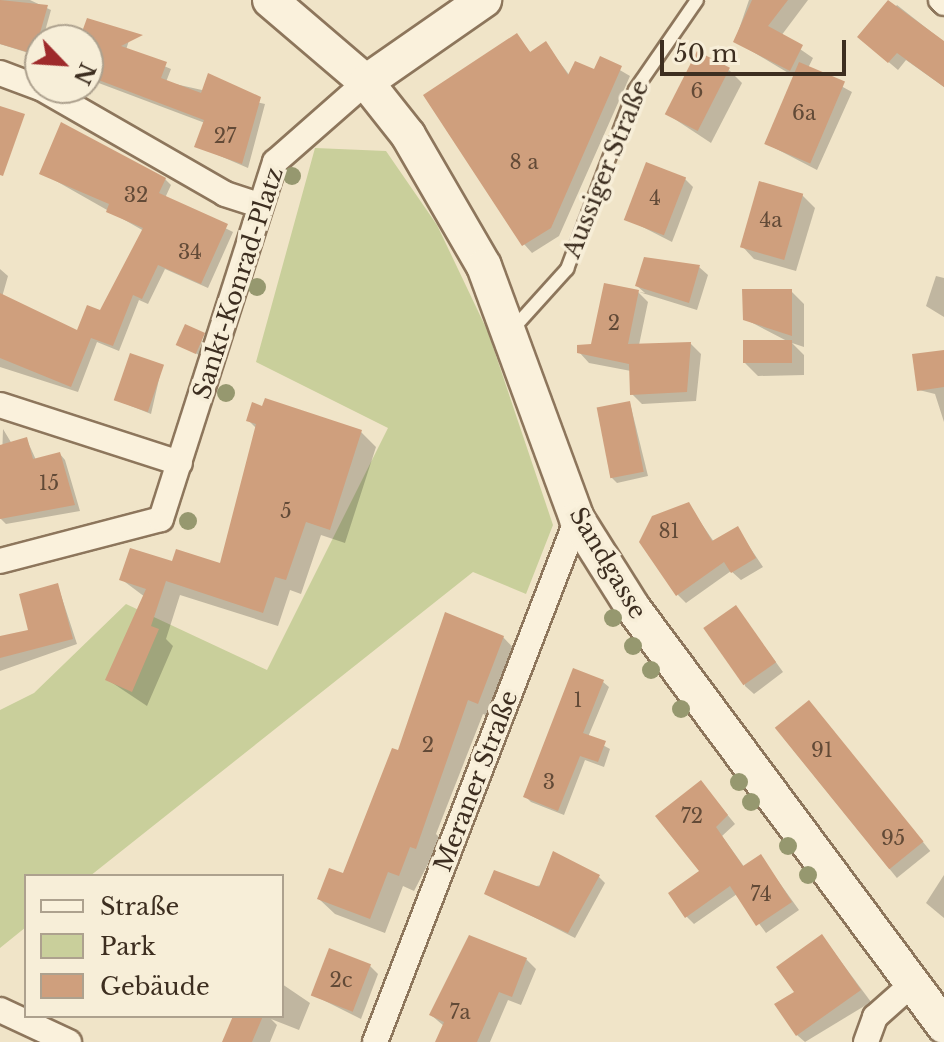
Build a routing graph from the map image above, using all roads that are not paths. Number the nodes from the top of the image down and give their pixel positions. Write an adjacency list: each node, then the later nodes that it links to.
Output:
1 (270, 0): 6 (street, Sandgasse)
2 (484, 0): 6 (street)
3 (697, 0): 9 (lane, Aussiger Straße)
4 (0, 73): 5 (street)
5 (24, 82)
6 (366, 82): 8 (street, Sankt-Konrad-Platz); 9 (street, Sandgasse)
7 (69, 104): 8 (street)
8 (259, 205): 11 (street, Sankt-Konrad-Platz)
9 (509, 333): 12 (street, Sandgasse)
10 (0, 405): 11 (street)
11 (180, 463): 13 (street, Sankt-Konrad-Platz)
12 (577, 519): 14 (street, Sandgasse); 18 (street, Meraner Straße)
13 (0, 561)
14 (911, 985): 16 (street, Sandgasse); 19 (street)
15 (0, 1010): 17 (street)
16 (944, 1026)
17 (69, 1042)
18 (375, 1042)
19 (866, 1042)

